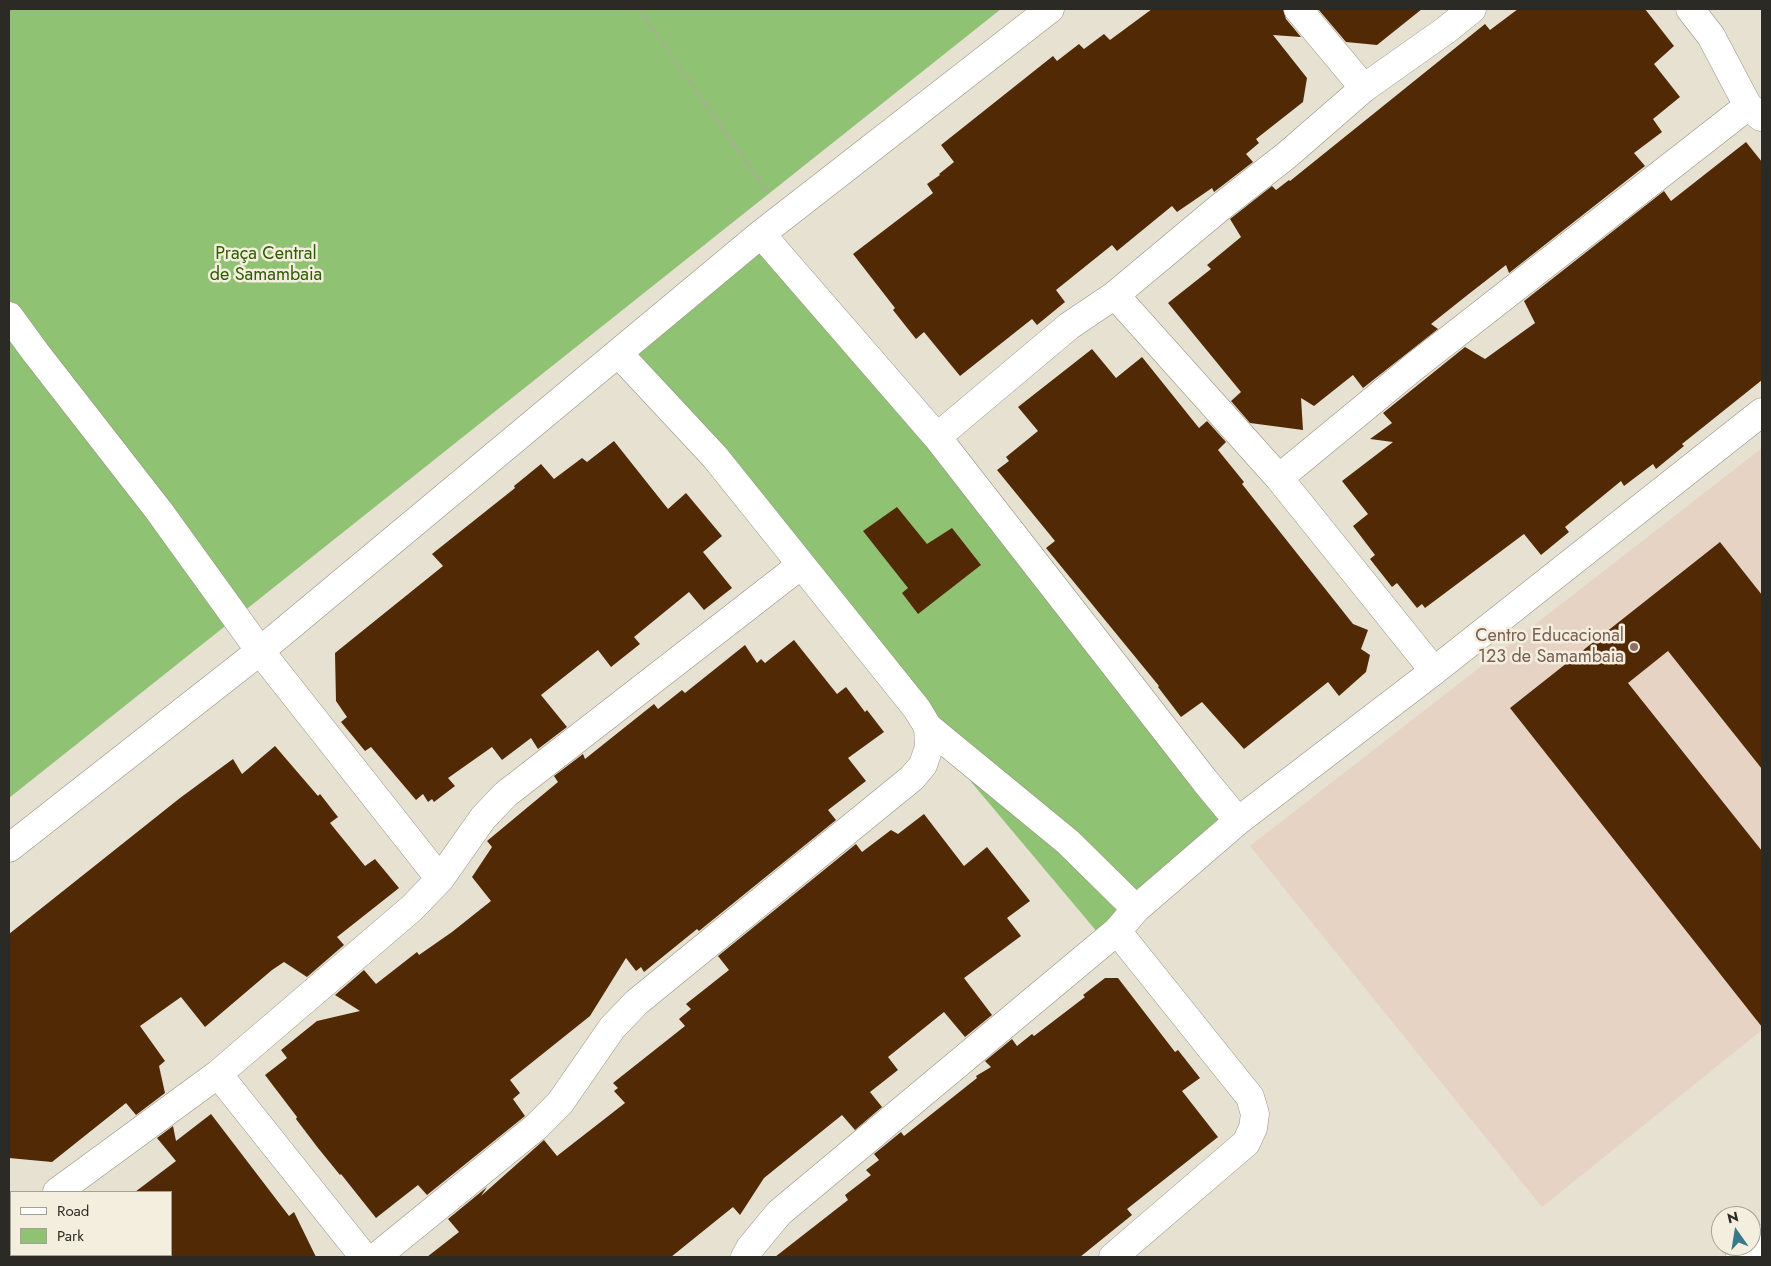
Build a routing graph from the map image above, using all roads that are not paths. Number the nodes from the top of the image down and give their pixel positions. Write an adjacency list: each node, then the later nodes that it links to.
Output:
1 (1050, 9): 7 (street)
2 (1298, 9): 5 (street)
3 (1472, 9): 5 (street)
4 (1690, 9): 6 (street)
5 (1364, 88): 8 (street)
6 (1755, 112): 13 (street)
7 (761, 234): 10 (street); 12 (street)
8 (1115, 295): 12 (street); 13 (street)
9 (9, 316): 15 (street)
10 (618, 354): 14 (street); 15 (street)
11 (1762, 412): 16 (street)
12 (936, 437): 18 (street)
13 (1279, 478): 16 (street)
14 (801, 565): 17 (street); 20 (street)
15 (260, 651): 19 (street); 20 (street)
16 (1434, 671): 18 (street)
17 (928, 727): 21 (street); 27 (street)
18 (1238, 821): 21 (street)
19 (9, 848)
20 (440, 879): 23 (street)
21 (1136, 909): 22 (street)
22 (1117, 930): 28 (street); 29 (street)
23 (218, 1074): 24 (street); 26 (street)
24 (58, 1191)
25 (1762, 1239): 30 (street)
26 (364, 1257)
27 (376, 1257)
28 (745, 1257)
29 (1112, 1257)
30 (1740, 1257)

